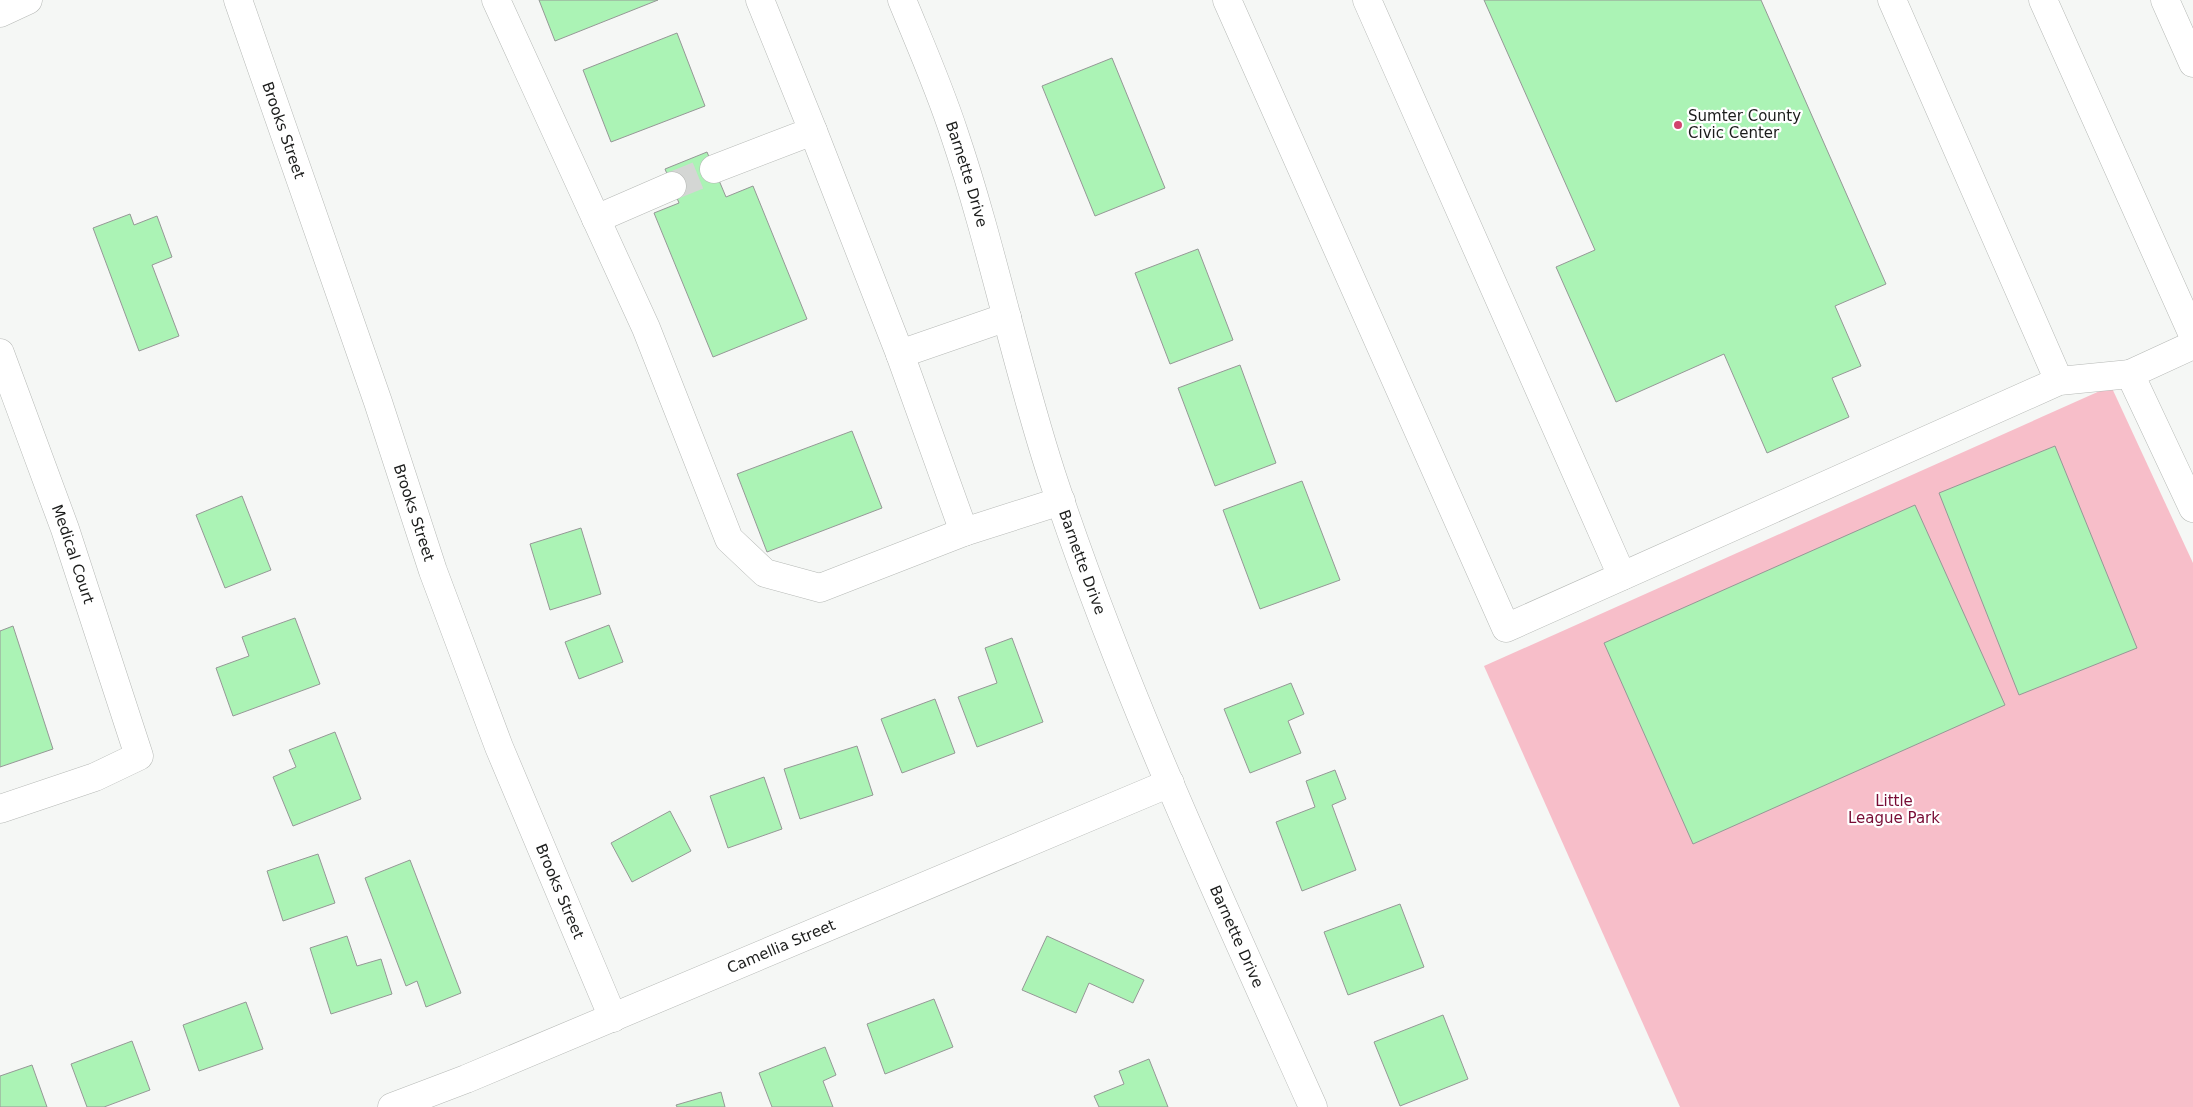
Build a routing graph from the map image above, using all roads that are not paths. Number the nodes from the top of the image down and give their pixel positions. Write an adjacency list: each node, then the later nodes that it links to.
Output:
1 (26, 0): 11 (street)
2 (238, 0): 30 (street, Brooks Street)
3 (496, 0): 16 (street)
4 (760, 0): 13 (street)
5 (902, 0): 17 (street, Barnette Drive)
6 (1227, 0): 27 (street)
7 (1367, 0): 27 (street)
8 (1892, 0): 23 (street)
9 (2042, 0): 18 (street)
10 (2165, 0): 12 (street)
11 (0, 13)
12 (2193, 63)
13 (813, 131): 14 (street); 21 (street)
14 (714, 169)
15 (672, 186): 16 (street)
16 (596, 219): 26 (street)
17 (1007, 317): 21 (street); 24 (street, Barnette Drive)
18 (2193, 335)
19 (2193, 345): 22 (street)
20 (0, 353): 29 (street, Medical Court)
21 (900, 354): 26 (street)
22 (2130, 374): 23 (street); 25 (street)
23 (2059, 381): 27 (street)
24 (1061, 501): 26 (street); 28 (street, Barnette Drive)
25 (2193, 508)
26 (964, 532)
27 (1622, 576)
28 (1170, 783): 30 (street, Camellia Street); 32 (street, Barnette Drive)
29 (0, 808)
30 (613, 1018): 31 (street, Camellia Street)
31 (392, 1107)
32 (1314, 1107)

